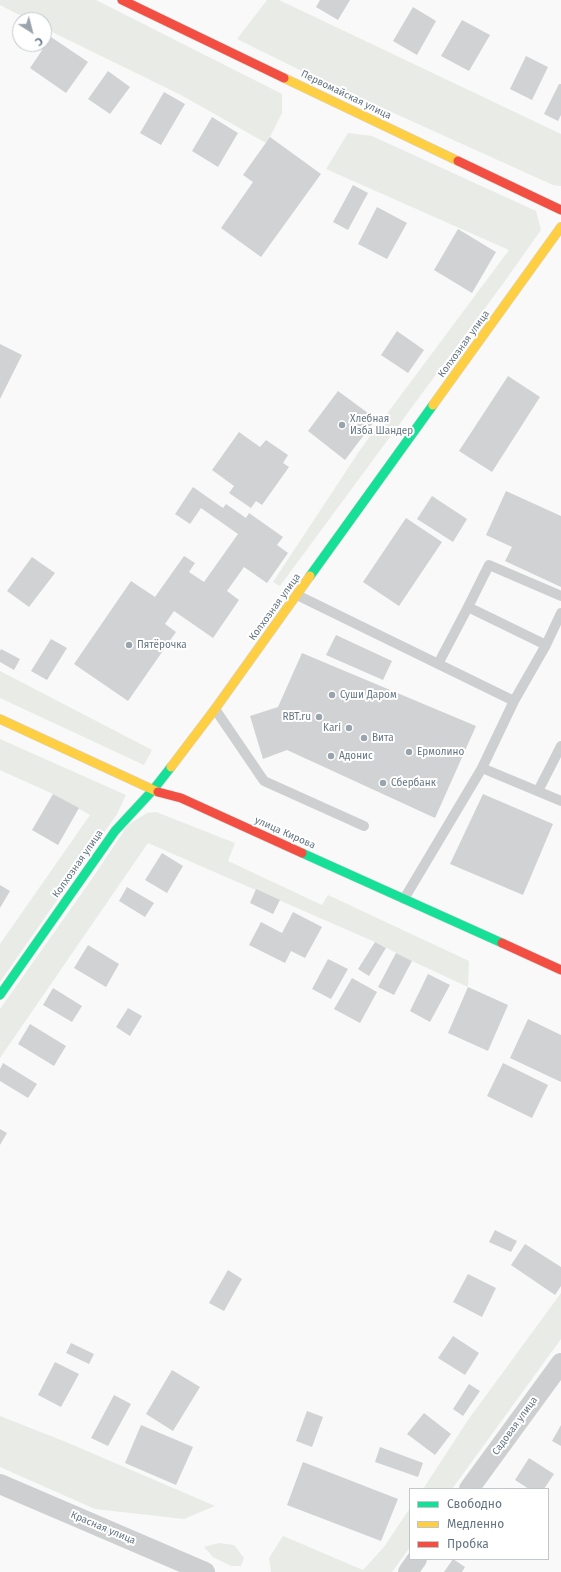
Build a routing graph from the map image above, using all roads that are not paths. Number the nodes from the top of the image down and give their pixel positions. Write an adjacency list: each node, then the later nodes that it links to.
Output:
1 (122, 0): 2 (street, Первомайская улица)
2 (561, 210)
3 (561, 227): 4 (street, Колхозная улица)
4 (297, 595): 9 (lane); 11 (street, Колхозная улица)
5 (561, 596): 6 (lane)
6 (468, 607): 8 (lane); 9 (lane)
7 (561, 613): 8 (lane)
8 (546, 644): 10 (lane)
9 (438, 664): 10 (lane)
10 (514, 701): 14 (lane)
11 (215, 709): 15 (street, Колхозная улица); 18 (lane)
12 (0, 719): 15 (street, улица Кирова)
13 (561, 746): 16 (lane)
14 (482, 768): 16 (lane); 19 (lane)
15 (153, 790): 19 (street, улица Кирова); 21 (street, Колхозная улица)
16 (538, 791): 17 (lane)
17 (561, 801)
18 (364, 826)
19 (404, 899): 20 (street, улица Кирова)
20 (561, 970)
21 (0, 995)
22 (561, 1363): 24 (street, Садовая улица)
23 (0, 1484): 26 (street, Красная улица)
24 (470, 1488)
25 (417, 1560): 27 (street)
26 (206, 1572)
27 (408, 1572)

